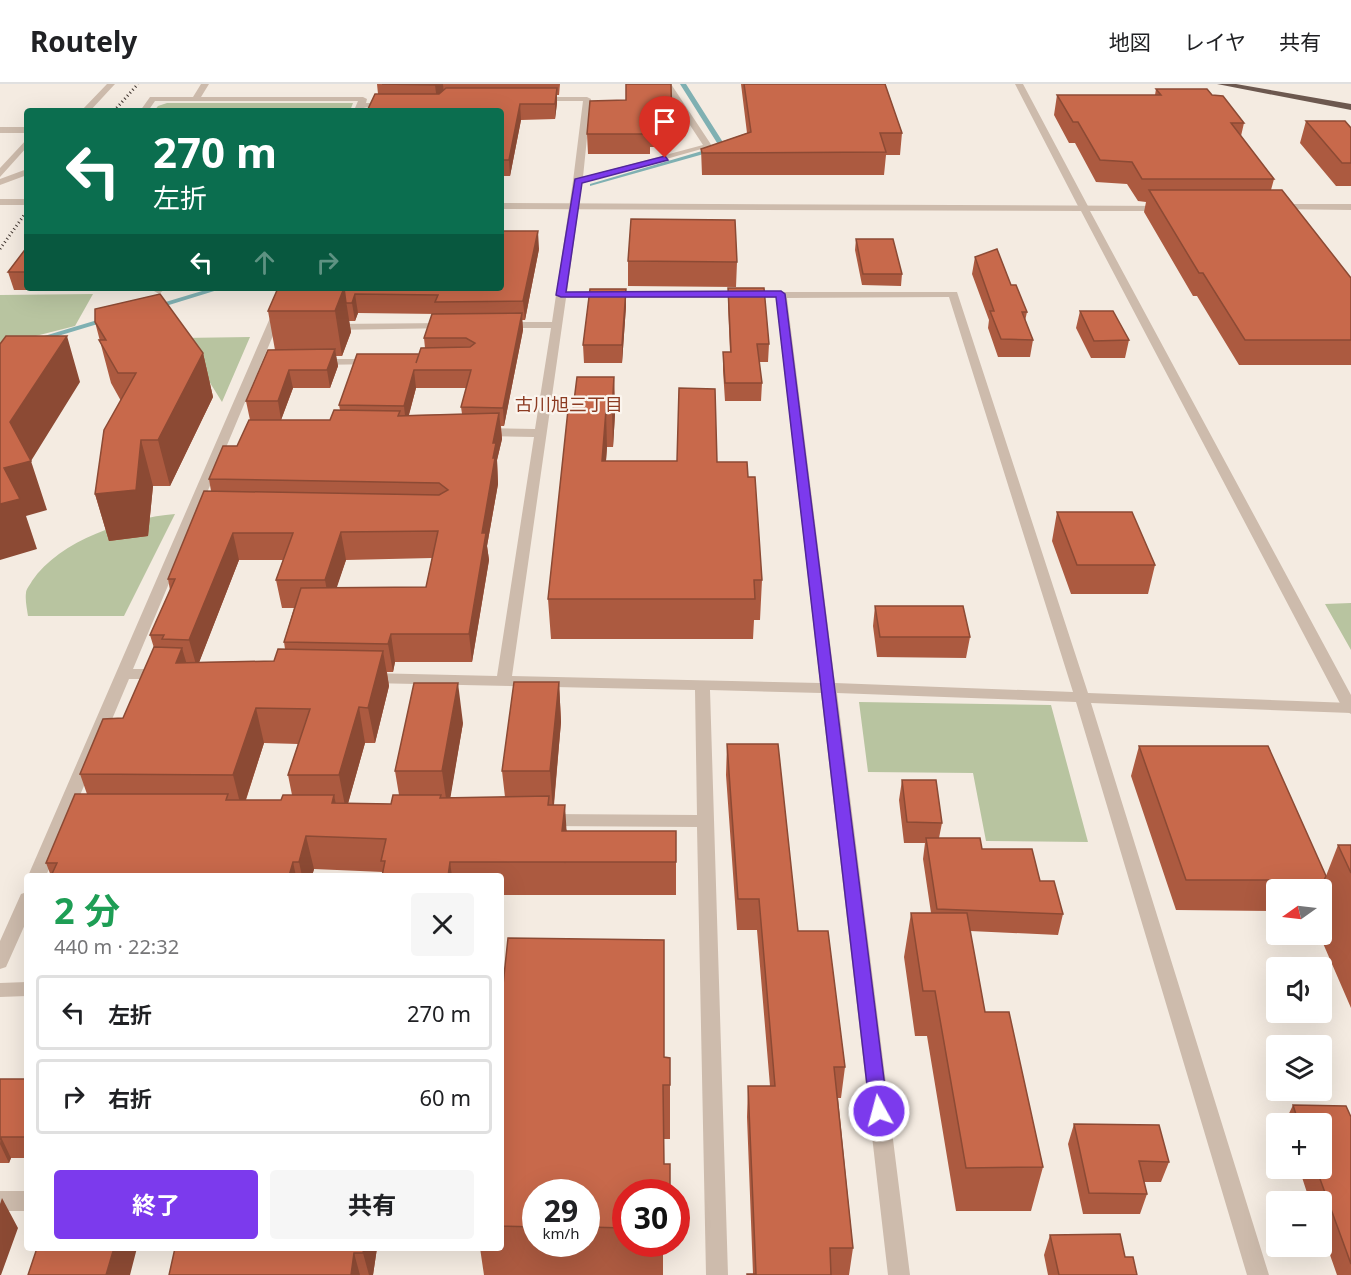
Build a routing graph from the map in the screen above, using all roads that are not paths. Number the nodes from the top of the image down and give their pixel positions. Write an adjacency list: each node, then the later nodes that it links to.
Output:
1 (111, 84): 10 (street)
2 (205, 84): 6 (street)
3 (667, 84): 18 (street)
4 (1019, 84): 27 (street)
5 (1221, 84): 9 (highway)
6 (195, 99): 11 (street); 12 (street)
7 (528, 99): 18 (street)
8 (395, 105): 12 (street)
9 (1351, 107)
10 (88, 108)
11 (146, 108)
12 (359, 108)
13 (0, 130): 14 (street)
14 (24, 130)
15 (24, 146): 17 (street)
16 (24, 173): 19 (street)
17 (0, 174)
18 (578, 181): 23 (street)
19 (0, 182)
20 (0, 202): 21 (street)
21 (24, 202)
22 (504, 206): 23 (street)
23 (574, 207): 27 (street); 30 (street)
24 (1175, 207): 27 (street)
25 (1268, 207): 26 (street)
26 (1351, 207)
27 (1084, 208): 46 (street)
28 (287, 291): 39 (street)
29 (781, 294): 30 (street); 44 (street); 45 (street)
30 (561, 295): 32 (street)
31 (485, 325): 32 (street)
32 (556, 325): 38 (street)
33 (461, 326): 34 (street)
34 (319, 327)
35 (304, 362): 36 (street)
36 (386, 362)
37 (468, 432): 38 (street)
38 (540, 433): 42 (street)
39 (123, 674): 40 (street); 47 (street)
40 (183, 675)
41 (349, 678): 42 (street)
42 (504, 680): 43 (street)
43 (702, 684): 44 (street); 50 (street)
44 (828, 688): 45 (street); 59 (street)
45 (1082, 698): 46 (street); 60 (street)
46 (1351, 708)
47 (62, 818): 48 (street); 51 (street)
48 (86, 818)
49 (528, 820): 50 (street)
50 (707, 821): 58 (street)
51 (38, 873)
52 (24, 906): 53 (street)
53 (0, 962)
54 (24, 989): 55 (street)
55 (0, 990)
56 (0, 1201): 57 (street)
57 (24, 1201)
58 (717, 1275)
59 (899, 1275)
60 (1258, 1275)

